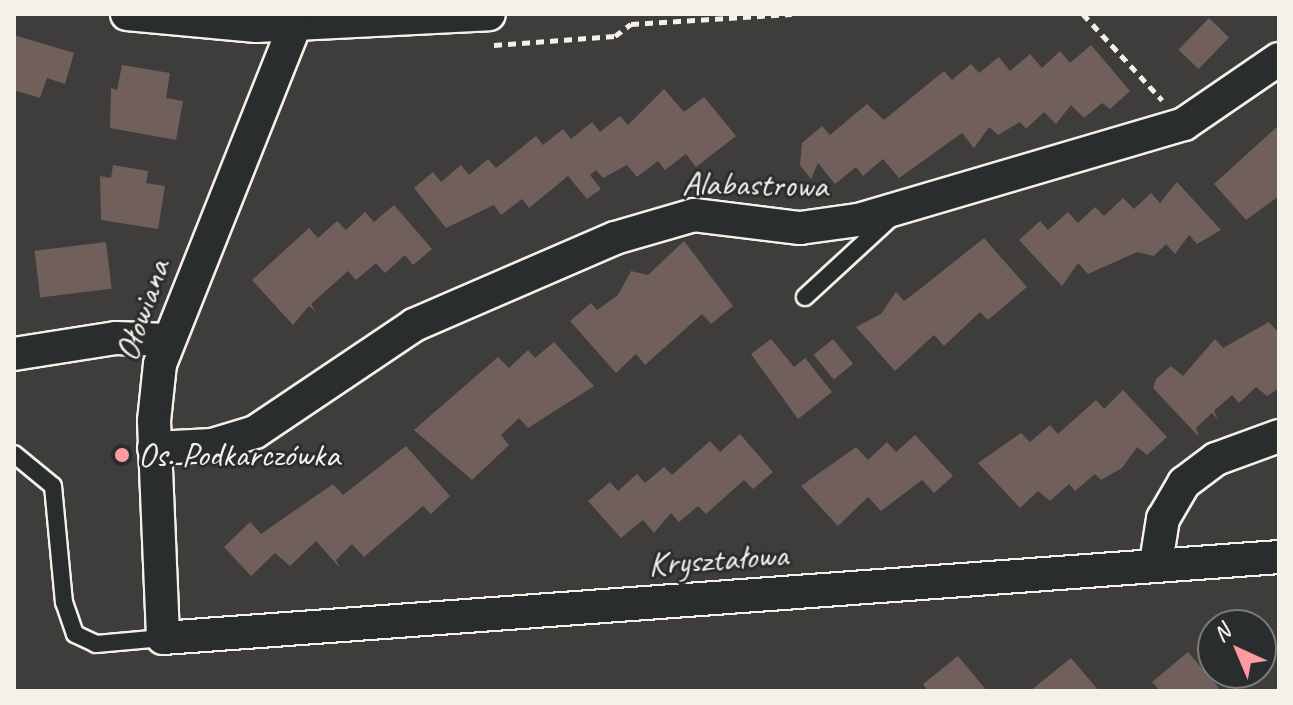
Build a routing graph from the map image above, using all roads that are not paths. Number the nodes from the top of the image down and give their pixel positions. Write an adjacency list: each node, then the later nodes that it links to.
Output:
1 (127, 14): 4 (street)
2 (489, 14): 3 (street)
3 (336, 18): 4 (street)
4 (295, 25): 8 (street, Ołowiana)
5 (1279, 59): 6 (street, Alabastrowa)
6 (902, 207): 7 (lane); 11 (street, Alabastrowa)
7 (805, 297)
8 (166, 340): 9 (street); 11 (street, Ołowiana)
9 (14, 354)
10 (1279, 436): 14 (street)
11 (154, 448): 15 (street, Ołowiana)
12 (14, 454): 15 (lane)
13 (1279, 557): 14 (street, Kryształowa)
14 (1156, 563): 15 (street, Kryształowa)
15 (163, 638)

